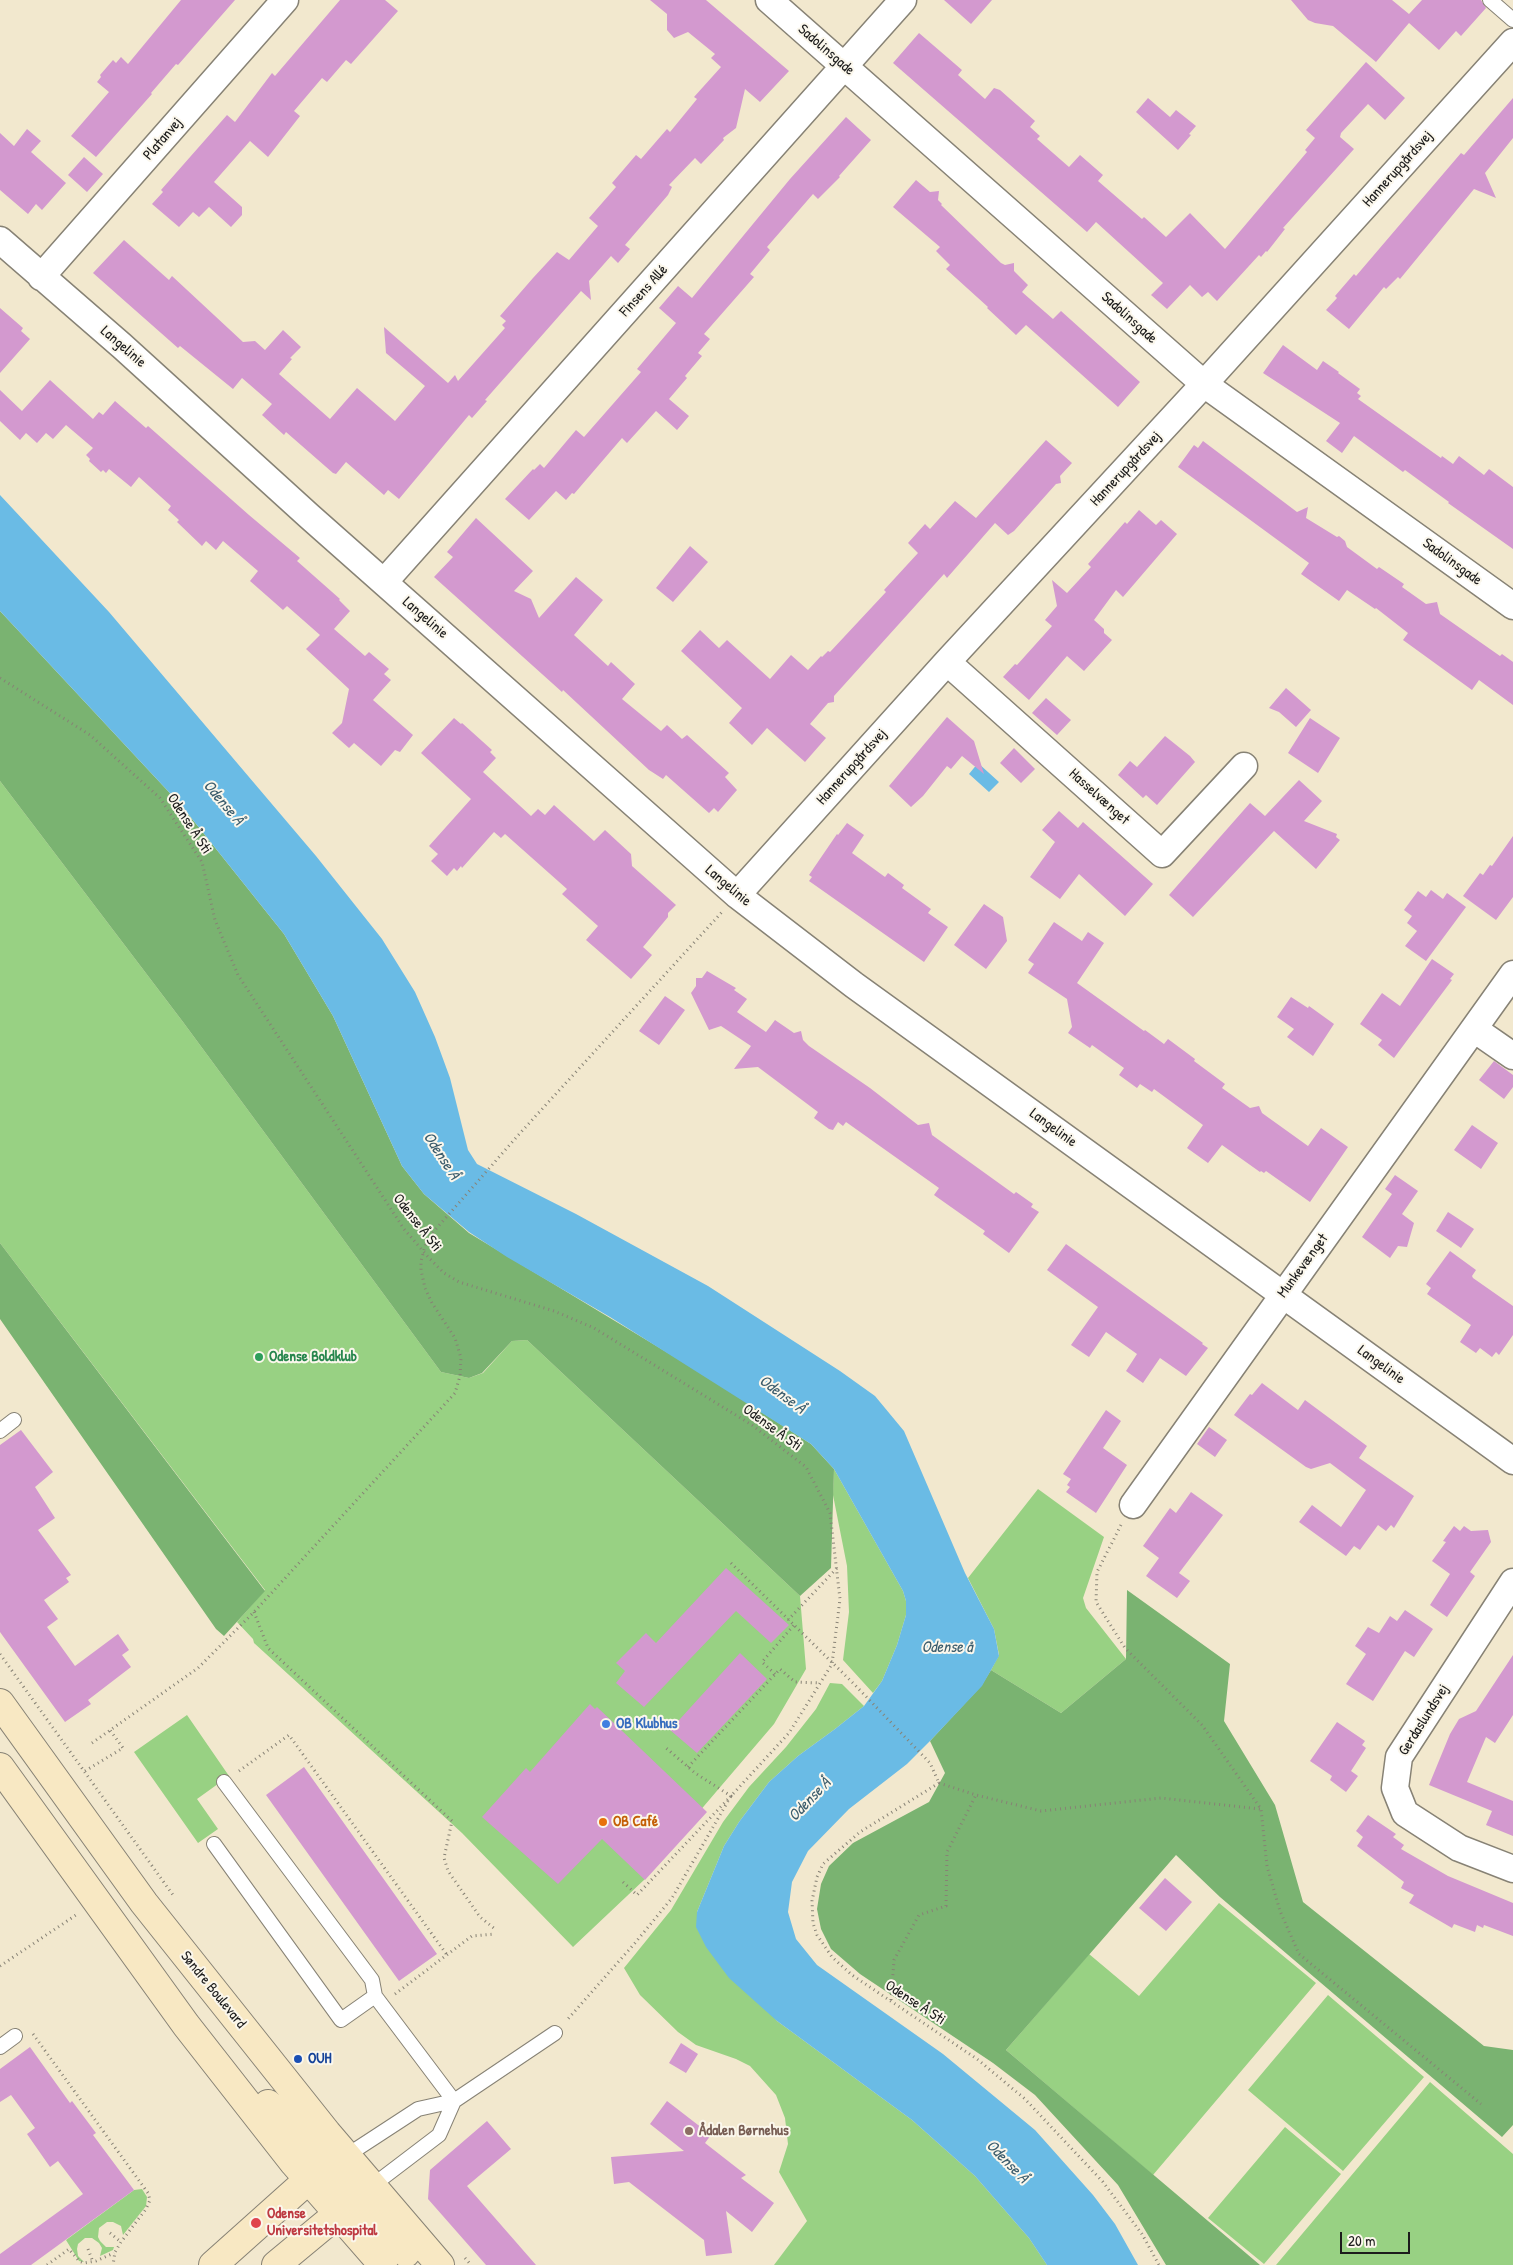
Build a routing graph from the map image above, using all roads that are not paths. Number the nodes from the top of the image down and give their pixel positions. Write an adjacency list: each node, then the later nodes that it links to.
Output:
1 (285, 0): 9 (street, Platanvej)
2 (769, 0): 7 (street, Sadolinsgade)
3 (903, 0): 7 (street, Finsens Allé)
4 (1490, 0): 5 (lane)
5 (1513, 20)
6 (1513, 42): 10 (street, Hannerupgårdsvej)
7 (844, 66): 10 (street, Sadolinsgade); 11 (street, Finsens Allé)
8 (0, 240): 9 (street, Langelinie)
9 (41, 277): 11 (street, Langelinie)
10 (1204, 384): 12 (street, Sadolinsgade); 13 (street, Hannerupgårdsvej)
11 (384, 582): 15 (street, Langelinie)
12 (1513, 606)
13 (947, 662): 14 (street, Hasselvænget); 15 (street, Hannerupgårdsvej)
14 (1244, 766)
15 (737, 895): 19 (street, Langelinie)
16 (1513, 974): 17 (street, Munkevænget)
17 (1474, 1029): 18 (street); 19 (street, Munkevænget)
18 (1513, 1056)
19 (1282, 1294): 22 (street, Langelinie); 23 (street, Munkevænget)
20 (14, 1420): 21 (lane)
21 (0, 1431)
22 (1513, 1461)
23 (1133, 1505)
24 (1513, 1582): 29 (street, Gerdaslundsvej)
25 (0, 1703): 35 (street, Søndre Boulevard)
26 (0, 1767): 35 (street, Søndre Boulevard)
27 (224, 1782): 30 (lane)
28 (214, 1844): 30 (lane)
29 (1513, 1869)
30 (378, 2000): 34 (lane)
31 (555, 2033): 34 (lane)
32 (15, 2036): 33 (lane)
33 (0, 2047)
34 (454, 2101): 35 (lane); 36 (lane)
35 (327, 2168): 36 (street, Søndre Boulevard); 36 (street, Søndre Boulevard); 38 (street)
36 (356, 2199): 37 (street, Søndre Boulevard); 39 (street); 40 (street, Søndre Boulevard); 41 (street)
37 (449, 2258)
38 (213, 2265)
39 (276, 2265)
40 (383, 2265)
41 (417, 2265)

